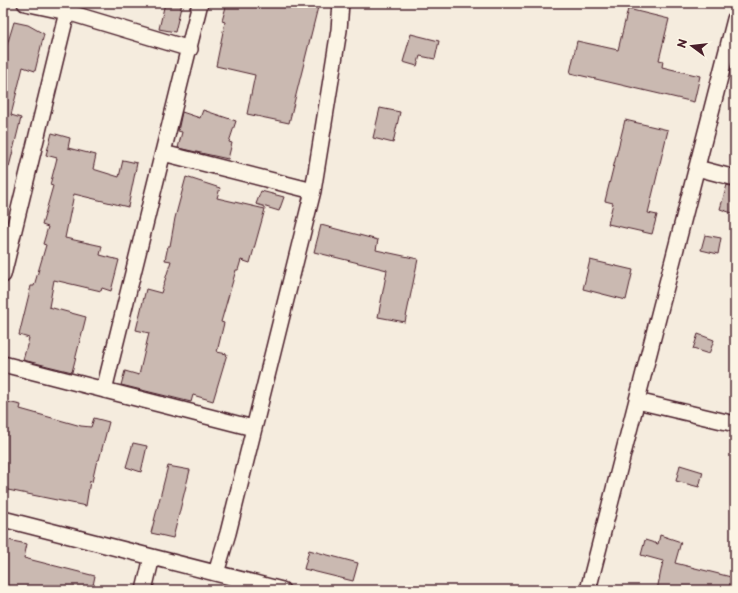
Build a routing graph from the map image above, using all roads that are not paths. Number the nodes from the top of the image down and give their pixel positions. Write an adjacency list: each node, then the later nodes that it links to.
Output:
1 (25, 3): 4 (street)
2 (200, 3): 6 (street)
3 (341, 3): 10 (street)
4 (67, 12): 6 (street); 11 (street)
5 (735, 19): 8 (street)
6 (190, 49): 7 (street)
7 (163, 153): 10 (street); 14 (street)
8 (697, 168): 9 (street); 15 (street)
9 (735, 178)
10 (313, 191): 17 (street)
11 (5, 254): 12 (street)
12 (3, 275)
13 (3, 364): 14 (street)
14 (104, 390): 17 (street)
15 (637, 401): 16 (street); 23 (street)
16 (735, 424)
17 (253, 428): 20 (street)
18 (3, 518): 19 (street)
19 (152, 557): 20 (street); 21 (street)
20 (216, 573): 22 (street)
21 (144, 590)
22 (282, 590)
23 (588, 590)

